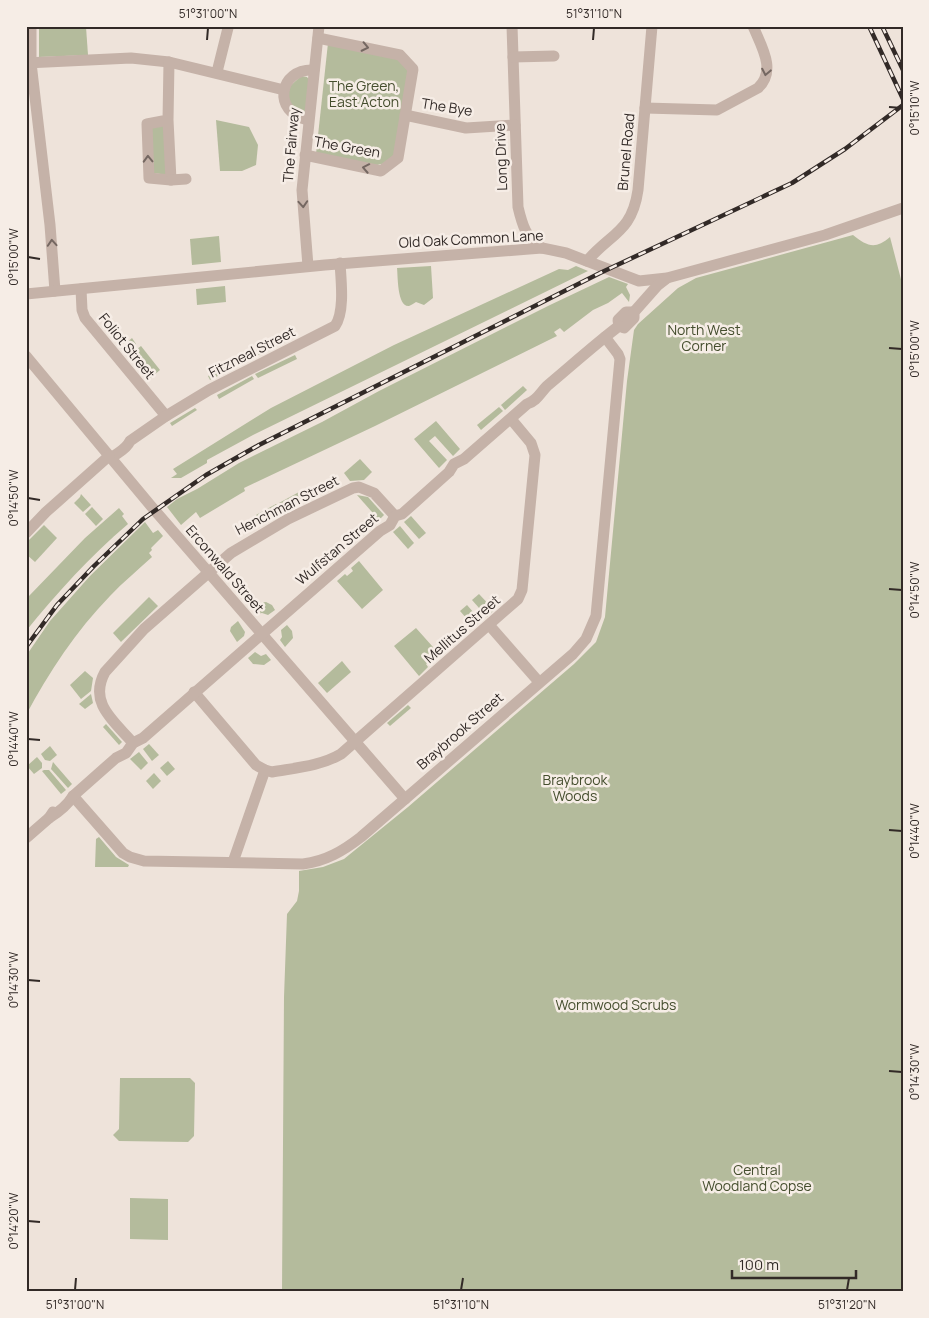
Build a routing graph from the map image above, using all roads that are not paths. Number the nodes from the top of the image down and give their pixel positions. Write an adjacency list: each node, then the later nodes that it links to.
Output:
1 (31, 26): 10 (street)
2 (512, 26): 8 (street, Long Drive)
3 (652, 26): 14 (street, Brunel Road)
4 (753, 26): 14 (street, one-way to 14)
5 (228, 28): 12 (street)
6 (318, 32): 11 (street, The Fairway); 15 (street, The Green, one-way to 15)
7 (554, 56): 8 (street)
8 (513, 57): 18 (street, Long Drive)
9 (169, 62): 10 (street); 12 (street); 16 (street)
10 (28, 63): 29 (street, one-way to 10)
11 (314, 70): 13 (street); 17 (street, The Fairway)
12 (217, 72): 13 (street)
13 (284, 90): 17 (street)
14 (645, 108): 24 (street, Brunel Road)
15 (405, 115): 18 (street, The Bye); 19 (street, The Green, one-way to 19)
16 (168, 120): 21 (street); 21 (street, one-way to 16)
17 (308, 120): 19 (street, The Fairway)
18 (514, 125): 23 (street, Long Drive)
19 (304, 155): 26 (street, The Fairway, one-way to 26)
20 (186, 179): 21 (street)
21 (172, 180)
22 (903, 208): 27 (street, Old Oak Common Lane)
23 (542, 248): 24 (street, Old Oak Common Lane); 25 (street, Old Oak Common Lane)
24 (587, 261): 27 (street, Old Oak Common Lane)
25 (340, 264): 26 (street, Old Oak Common Lane); 33 (street, Fitzneal Street)
26 (308, 266): 28 (street, Old Oak Common Lane)
27 (667, 278): 31 (street, Wulfstan Street)
28 (81, 289): 29 (street, Old Oak Common Lane); 33 (street, Foliot Street)
29 (55, 292): 30 (street, Old Oak Common Lane)
30 (26, 294)
31 (605, 337): 34 (street, Wulfstan Street); 41 (street, Braybrook Street)
32 (26, 356): 35 (street, Erconwald Street)
33 (166, 416): 35 (street, Fitzneal Street)
34 (510, 419): 36 (street, Wulfstan Street); 39 (street, Mellitus Street)
35 (113, 455): 37 (street); 38 (street, Erconwald Street)
36 (395, 516): 38 (street, Henchman Street); 40 (street, Wulfstan Street)
37 (26, 533)
38 (208, 572): 40 (street, Erconwald Street); 44 (street, Henchman Street)
39 (490, 626): 41 (street); 43 (street, Mellitus Street)
40 (262, 635): 42 (street, Wulfstan Street); 43 (street, Erconwald Street)
41 (539, 682): 47 (street, Braybrook Street)
42 (194, 692): 44 (street, Wulfstan Street); 45 (street)
43 (355, 741): 45 (street, Mellitus Street); 47 (street, Erconwald Street)
44 (133, 743): 46 (street, Wulfstan Street)
45 (265, 770): 49 (street)
46 (73, 796): 48 (street, Wulfstan Street); 49 (street, Braybrook Street)
47 (405, 798): 49 (street, Braybrook Street)
48 (26, 838)
49 (234, 862)

